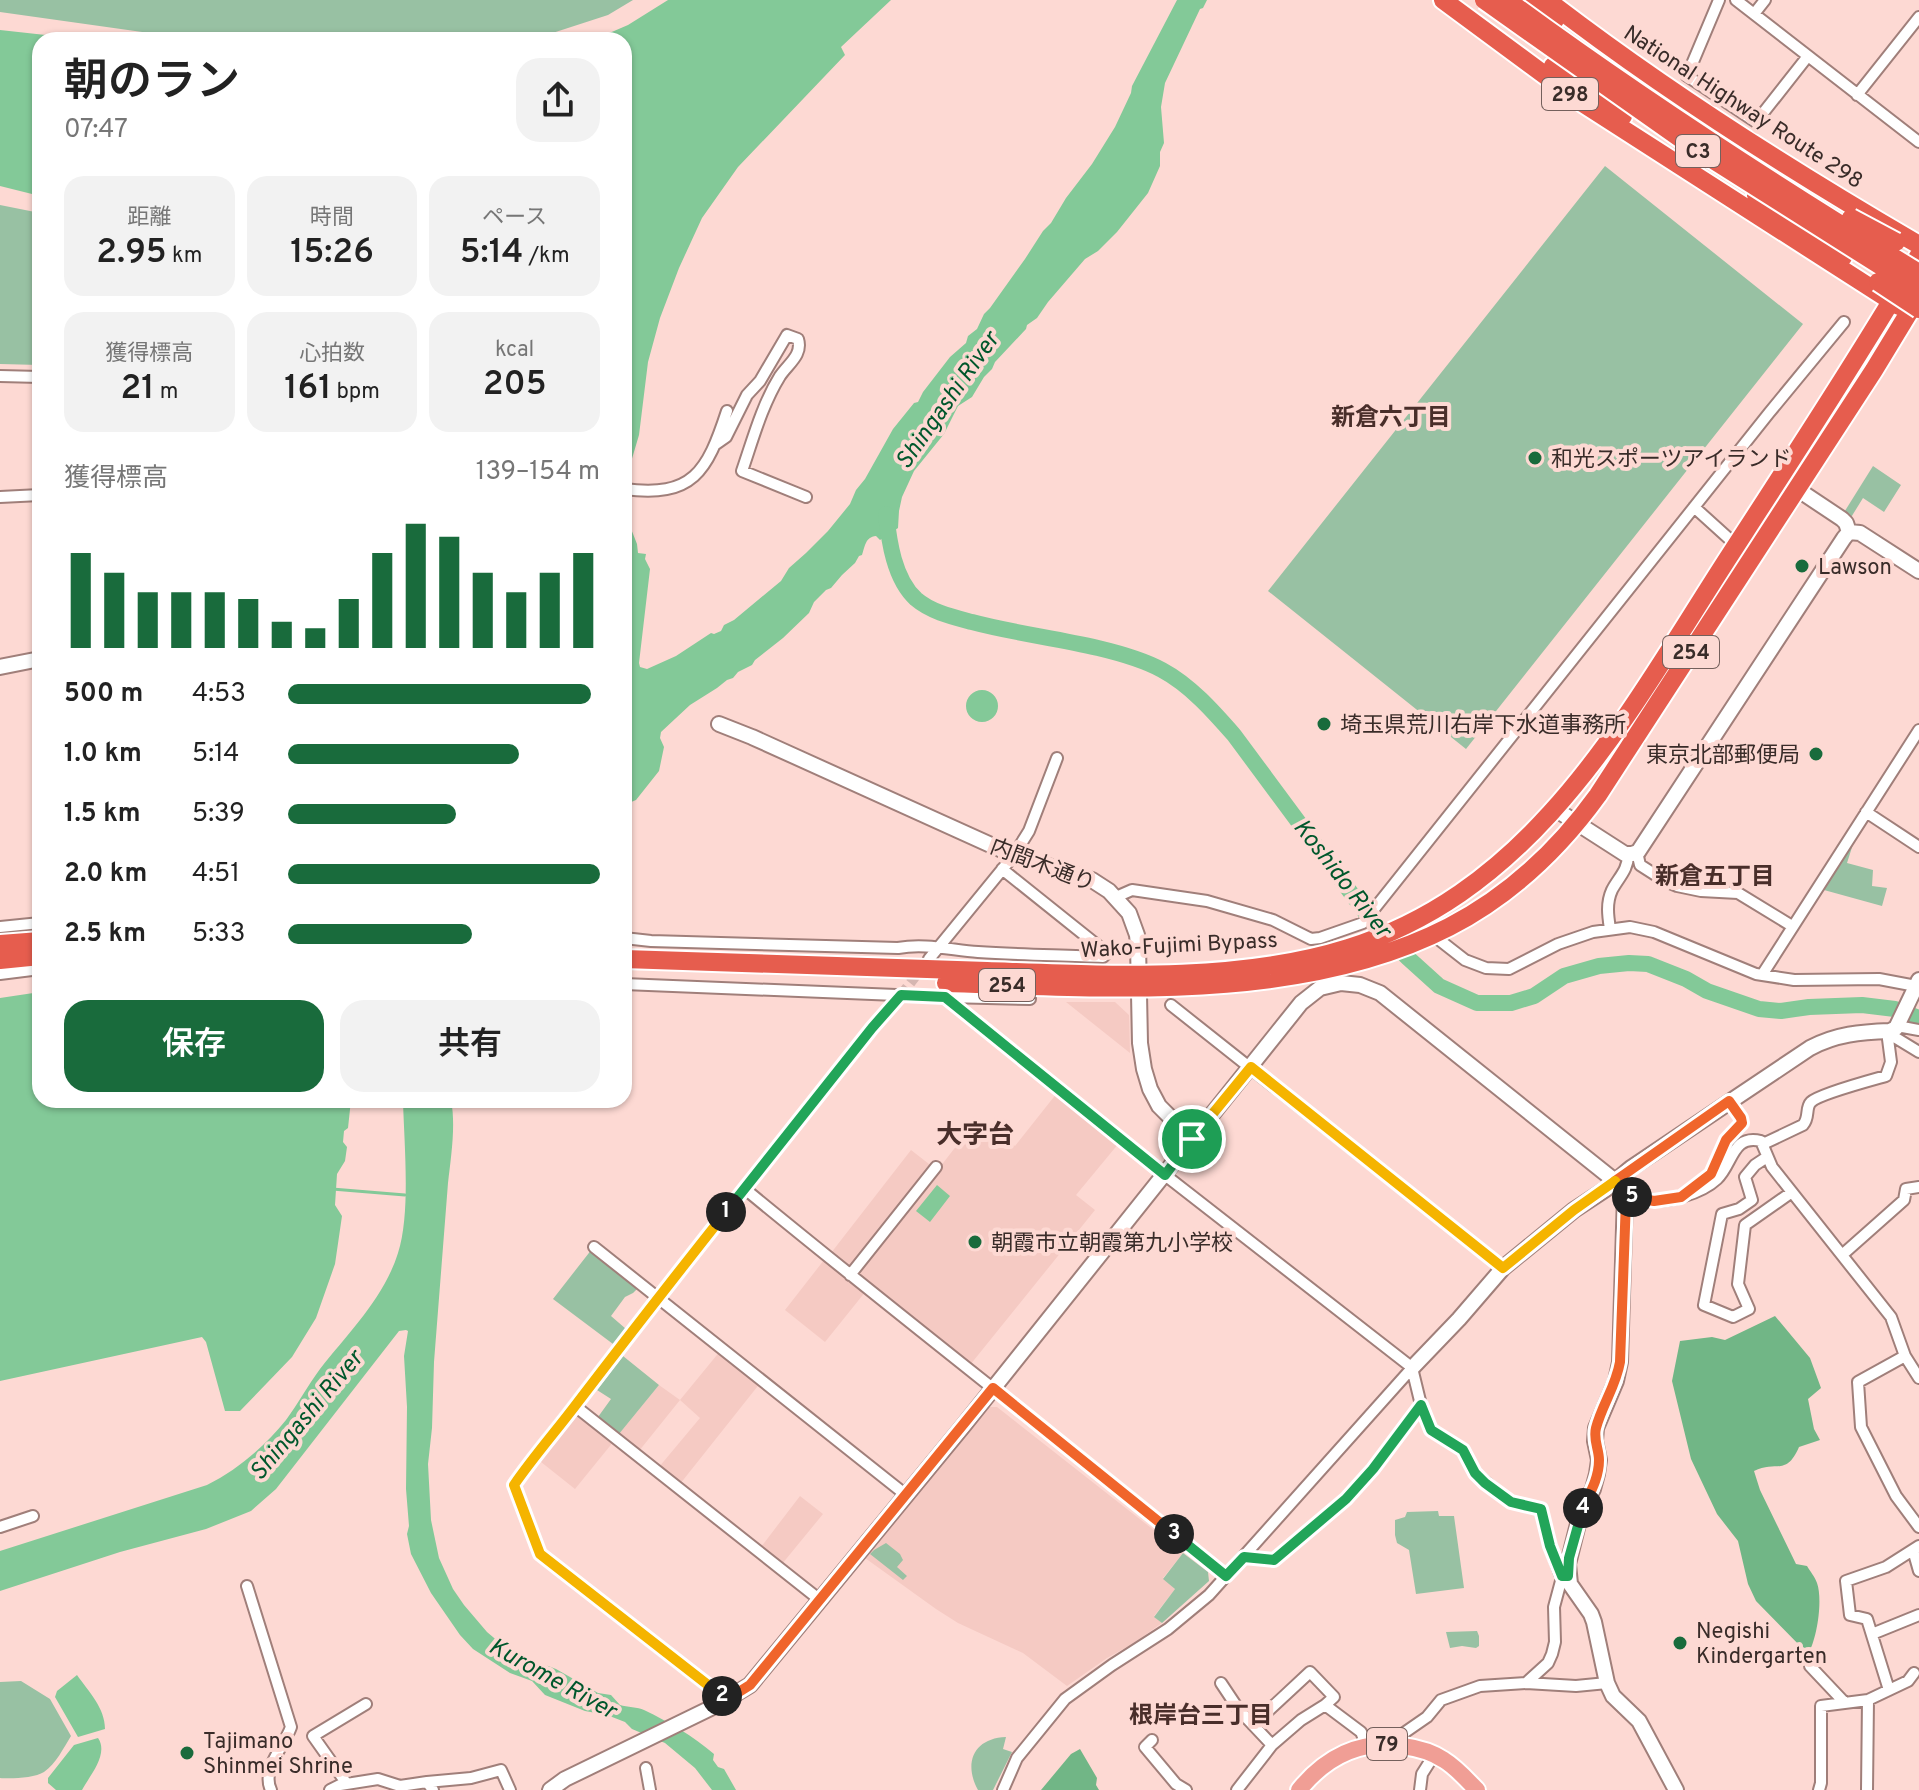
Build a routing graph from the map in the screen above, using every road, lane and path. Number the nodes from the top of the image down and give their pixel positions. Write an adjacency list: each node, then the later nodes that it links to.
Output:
1 (1443, 0): 20 (highway, 298)
2 (1462, 0): 20 (highway)
3 (1484, 0): 21 (highway, C3, bridge)
4 (1507, 0): 16 (highway, C3, bridge)
5 (1528, 0): 14 (highway)
6 (1547, 0): 14 (highway, National Highway Route 298 / 298)
7 (1719, 0): 12 (street)
8 (1736, 0): 10 (street)
9 (1765, 0): 10 (street)
10 (1754, 14): 12 (street)
11 (1919, 17): 13 (street)
12 (1808, 56): 13 (street)
13 (1857, 95): 15 (street)
14 (1733, 132): 17 (highway, National Highway Route 298 / 298)
15 (1919, 142)
16 (1735, 159): 19 (highway, bridge); 21 (highway, C3, bridge)
17 (1824, 190): 18 (highway, National Highway Route 298 / 298); 21 (highway)
18 (1919, 245)
19 (1919, 255): 21 (highway, Wako-Fujimi Bypass / 254)
20 (1841, 270): 22 (highway, 298)
21 (1916, 297): 22 (highway, Wako-Fujimi Bypass / 254); 22 (highway, 298); 28 (highway, Wako-Fujimi Bypass / 254)
22 (1891, 302): 35 (highway, Wako-Fujimi Bypass / 254)
23 (1844, 322): 33 (street)
24 (0, 376): 25 (street)
25 (32, 377)
26 (727, 411): 27 (street)
27 (716, 444): 29 (street); 32 (street)
28 (1797, 489): 34 (street); 44 (highway, Wako-Fujimi Bypass / 254)
29 (632, 491)
30 (32, 495): 31 (street)
31 (0, 497)
32 (806, 497)
33 (1694, 507): 35 (street); 49 (street)
34 (1849, 532): 36 (street); 46 (street)
35 (1736, 545): 42 (highway, Wako-Fujimi Bypass / 254)
36 (1919, 571)
37 (32, 661): 38 (street)
38 (0, 667)
39 (722, 726): 47 (street, 内間木通り)
40 (1919, 730): 43 (street)
41 (1057, 758): 47 (street)
42 (1555, 809): 44 (street); 58 (highway, Wako-Fujimi Bypass / 254)
43 (1866, 812): 45 (street); 51 (street)
44 (1577, 823): 46 (street); 54 (highway, Wako-Fujimi Bypass / 254)
45 (1919, 847)
46 (1632, 854): 51 (street); 53 (street)
47 (1014, 855): 48 (street); 49 (street, 内間木通り)
48 (1002, 869): 59 (street); 59 (street)
49 (1116, 897): 68 (street, 内間木通り)
50 (32, 924): 52 (street)
51 (1792, 926): 67 (street)
52 (0, 927)
53 (1610, 929): 54 (street); 67 (street)
54 (1426, 937): 58 (highway, Wako-Fujimi Bypass / 254)
55 (632, 939): 59 (street)
56 (32, 942): 57 (highway)
57 (0, 944)
58 (1381, 946): 68 (highway, Wako-Fujimi Bypass / 254)
59 (938, 947): 62 (street)
60 (32, 957): 63 (highway)
61 (632, 959): 68 (highway, Wako-Fujimi Bypass / 254)
62 (929, 959)
63 (0, 960)
64 (32, 970): 66 (street)
65 (632, 971): 71 (highway, Wako-Fujimi Bypass / 254)
66 (0, 974)
67 (1762, 975): 69 (street)
68 (1139, 980): 71 (highway, Wako-Fujimi Bypass / 254); 80 (street, 内間木通り)
69 (1918, 983): 75 (street)
70 (632, 984): 72 (street)
71 (1030, 986): 73 (street)
72 (901, 995): 73 (street); 87 (street)
73 (945, 997): 84 (street)
74 (1171, 1005): 78 (street)
75 (1896, 1026): 76 (street); 77 (street); 79 (street); 81 (street)
76 (1919, 1030)
77 (1919, 1052)
78 (1251, 1067): 80 (street); 85 (street); 94 (street)
79 (1729, 1101): 85 (street); 90 (street)
80 (1192, 1139): 84 (street)
81 (1763, 1144): 82 (street); 90 (street)
82 (1767, 1157): 88 (street); 88 (street)
83 (936, 1167): 95 (street)
84 (1165, 1175): 98 (street); 100 (street)
85 (1615, 1181): 89 (street); 94 (street)
86 (1919, 1187): 93 (street)
87 (745, 1189): 95 (street); 96 (street)
88 (1792, 1192): 93 (street)
89 (1625, 1195): 91 (street); 111 (street)
90 (1681, 1197): 91 (street)
91 (1645, 1200)
92 (594, 1247): 96 (street)
93 (1842, 1255): 97 (street)
94 (1503, 1268): 98 (street)
95 (850, 1275): 100 (street)
96 (659, 1297): 102 (street); 103 (street)
97 (1905, 1356): 99 (street); 106 (street)
98 (1412, 1368): 101 (street); 108 (street)
99 (1919, 1378)
100 (993, 1388): 103 (street); 110 (street)
101 (1421, 1405): 108 (street); 111 (street)
102 (575, 1406): 113 (street); 122 (street)
103 (906, 1495): 113 (street)
104 (33, 1516): 105 (street)
105 (0, 1527)
106 (1919, 1527)
107 (1916, 1548): 109 (street); 115 (street)
108 (1244, 1557): 110 (street)
109 (1919, 1571)
110 (1226, 1576): 141 (street)
111 (1568, 1576): 119 (street); 120 (street)
112 (247, 1586): 137 (street)
113 (820, 1600): 122 (street)
114 (1919, 1615): 115 (street)
115 (1872, 1634): 121 (street)
116 (1810, 1666): 124 (street)
117 (1914, 1673): 121 (street)
118 (1221, 1683): 127 (street)
119 (1526, 1683): 120 (street); 129 (street)
120 (1607, 1683): 135 (street)
121 (1889, 1690): 123 (street)
122 (726, 1700): 139 (street)
123 (1868, 1700): 124 (street); 148 (street)
124 (1845, 1703): 147 (street)
125 (366, 1704): 136 (street)
126 (1325, 1705): 127 (street); 130 (street); 131 (street)
127 (1253, 1725): 130 (street)
128 (1152, 1740): 142 (street)
129 (1388, 1744): 131 (main road, 79); 132 (main road, 79)
130 (1272, 1745): 143 (street)
131 (1361, 1747): 144 (main road, 79)
132 (1434, 1755): 145 (street); 146 (main road, 79)
133 (646, 1768): 140 (street)
134 (430, 1786): 136 (street); 138 (street)
135 (1669, 1787)
136 (337, 1788)
137 (271, 1790)
138 (510, 1790)
139 (550, 1790)
140 (650, 1790)
141 (1003, 1790)
142 (1186, 1790)
143 (1237, 1790)
144 (1299, 1790)
145 (1420, 1790)
146 (1477, 1790)
147 (1819, 1790)
148 (1867, 1790)

